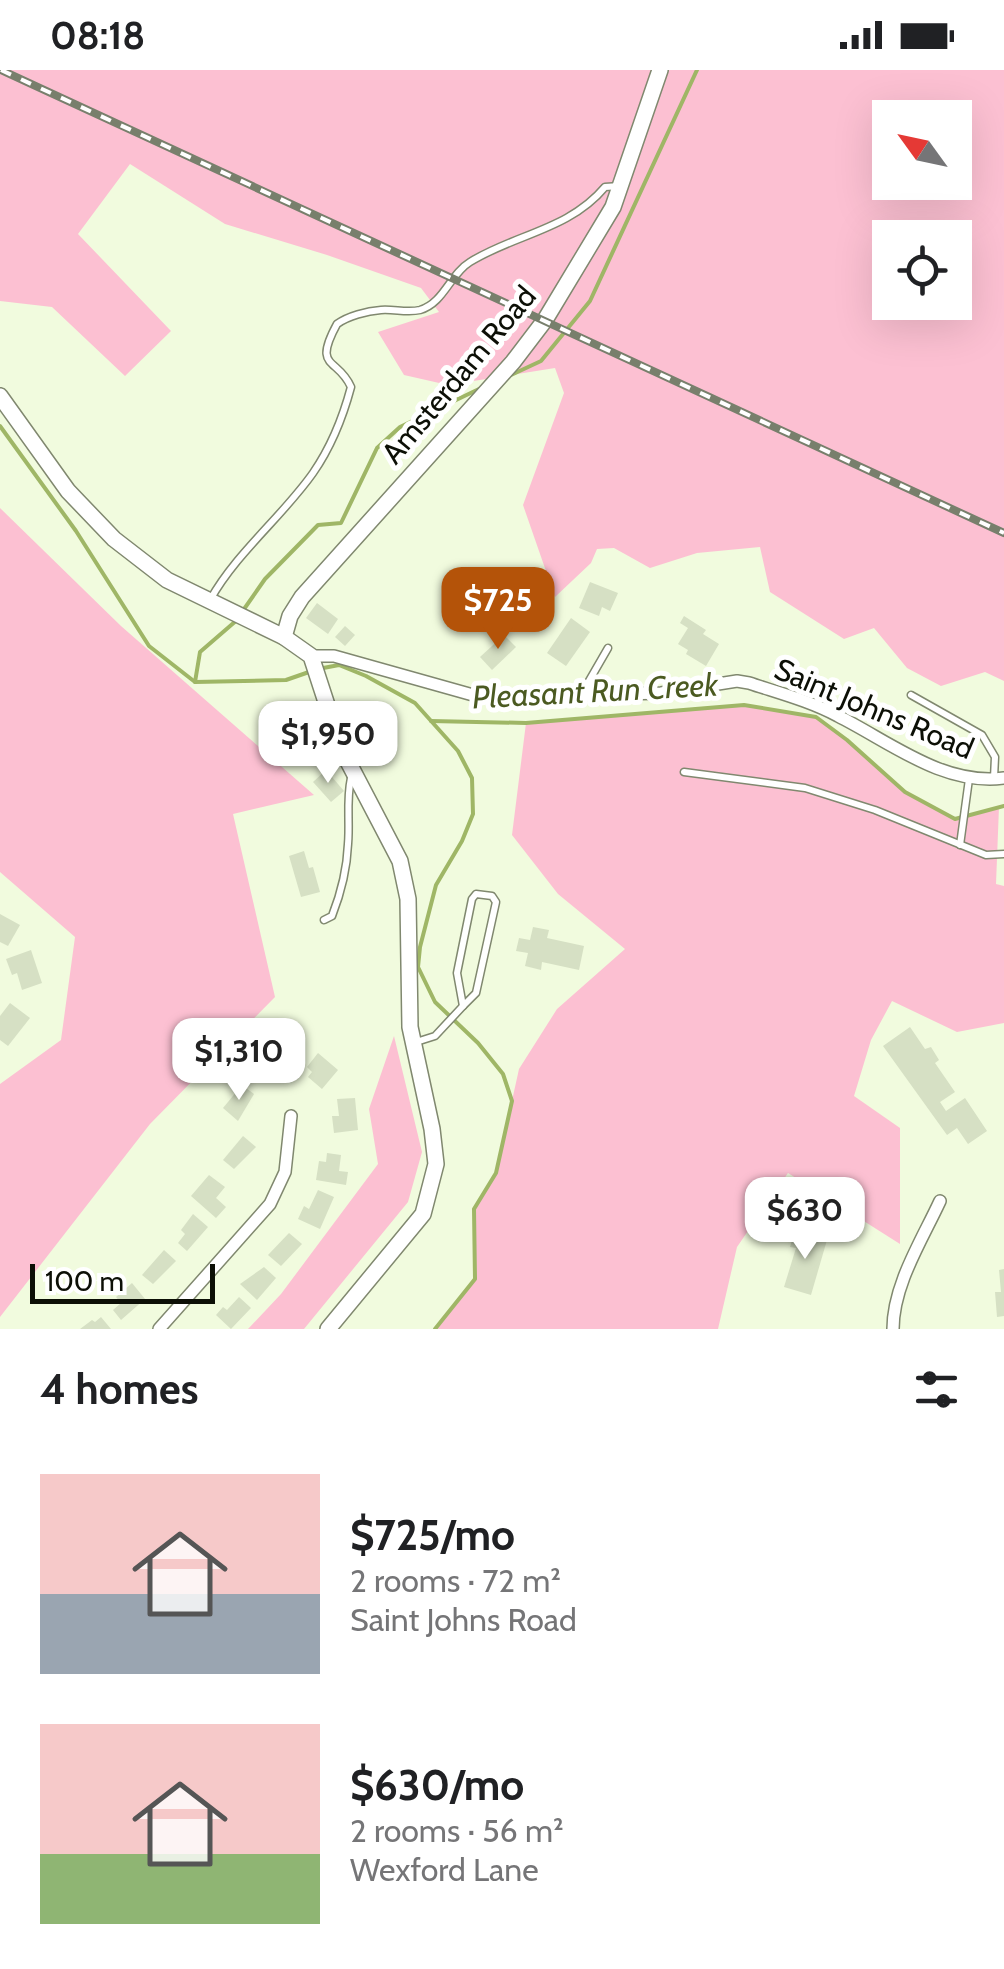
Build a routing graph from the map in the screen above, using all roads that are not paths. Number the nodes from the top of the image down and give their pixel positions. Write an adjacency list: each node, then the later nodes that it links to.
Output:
1 (660, 70): 2 (street, Amsterdam Road)
2 (622, 186): 4 (lane); 5 (street, Amsterdam Road)
3 (0, 396): 4 (street)
4 (209, 602): 5 (street)
5 (284, 636): 7 (street)
6 (608, 648): 8 (lane)
7 (313, 660): 8 (street, Saint Johns Road); 10 (street)
8 (582, 694): 12 (street, Saint Johns Road)
9 (911, 695): 13 (lane)
10 (352, 772): 16 (lane); 18 (street)
11 (684, 772): 14 (lane)
12 (969, 779): 13 (street, Saint Johns Road); 14 (lane)
13 (999, 779)
14 (960, 845): 15 (lane)
15 (1004, 854)
16 (324, 920)
17 (461, 1008): 17 (lane); 18 (lane)
18 (412, 1044): 22 (street)
19 (291, 1116): 21 (street)
20 (940, 1201): 23 (street)
21 (158, 1329)
22 (328, 1329)
23 (893, 1329)

